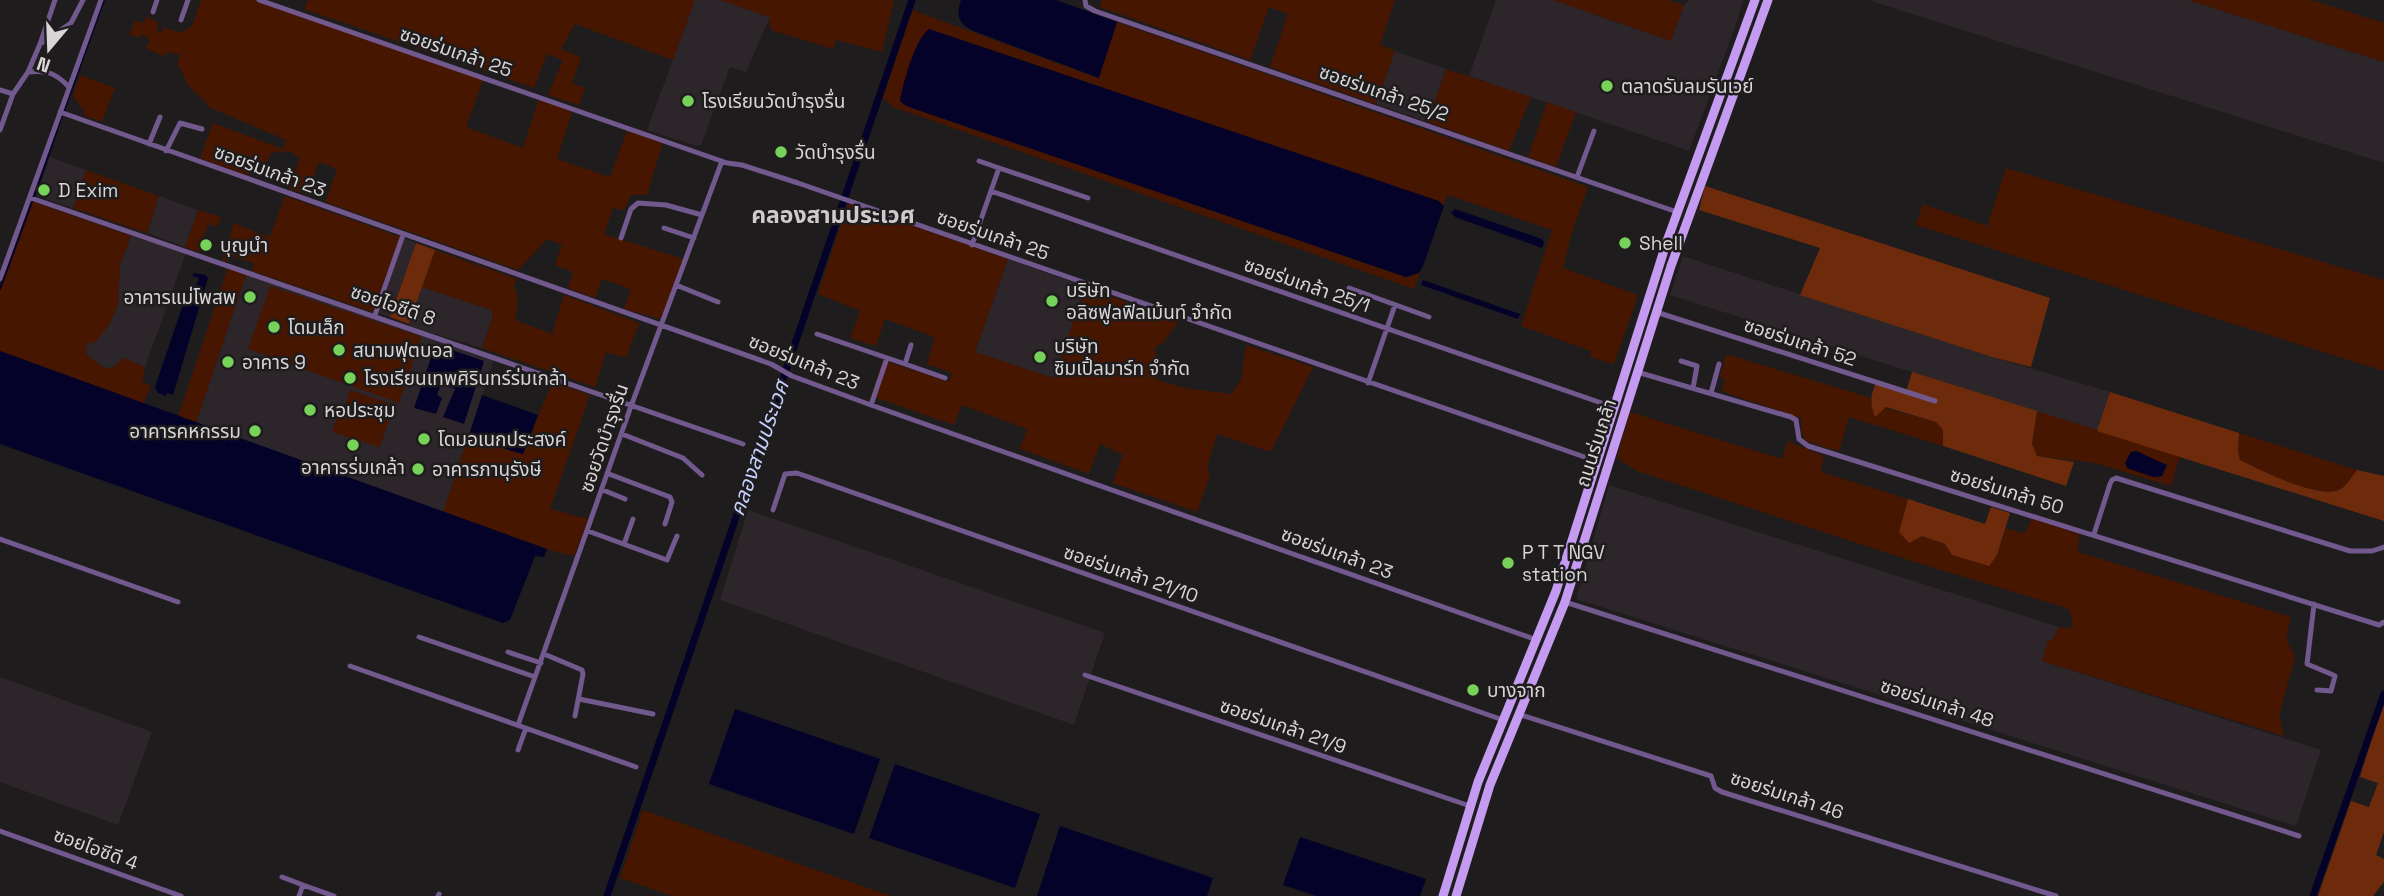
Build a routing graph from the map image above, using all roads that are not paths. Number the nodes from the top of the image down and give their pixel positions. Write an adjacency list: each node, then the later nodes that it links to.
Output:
1 (55, 0): 12 (street)
2 (83, 0): 12 (street)
3 (101, 0): 14 (street)
4 (157, 0): 10 (street)
5 (188, 0): 11 (street)
6 (259, 0): 24 (street, ซอยร่มเกล้า 25)
7 (1084, 0): 27 (street, ซอยร่มเกล้า 25/2)
8 (1755, 0): 31 (main road, ถนนร่มเกล้า)
9 (1769, 0): 43 (main road, ถนนร่มเกล้า)
10 (153, 12)
11 (181, 20)
12 (40, 44): 13 (street)
13 (28, 72): 14 (street); 16 (street)
14 (69, 88): 17 (street)
15 (0, 90): 16 (street)
16 (13, 94): 20 (street)
17 (62, 113): 22 (street, ซอยร่มเกล้า 23); 29 (street)
18 (160, 117): 22 (street)
19 (202, 129): 23 (street)
20 (0, 130)
21 (1594, 131): 27 (street)
22 (149, 144): 23 (street, ซอยร่มเกล้า 23)
23 (166, 150): 34 (street, ซอยร่มเกล้า 23)
24 (722, 161): 32 (street, ซอยวัดบำรุงรื่น); 37 (street, ซอยร่มเกล้า 25)
25 (979, 161): 26 (street)
26 (999, 167): 28 (street); 30 (street)
27 (1577, 177): 31 (street, ซอยร่มเกล้า 25/2)
28 (990, 191): 37 (street); 47 (street, ซอยร่มเกล้า 25/1)
29 (33, 198): 38 (street); 44 (street, ซอยไอซีดี 8)
30 (1088, 198)
31 (1677, 212): 62 (main road, ถนนร่มเกล้า)
32 (702, 215): 35 (street); 36 (street, ซอยวัดบำรุงรื่น)
33 (664, 228): 36 (street)
34 (403, 234): 44 (street); 46 (street, ซอยร่มเกล้า 23)
35 (621, 238)
36 (694, 238): 39 (street, ซอยวัดบำรุงรื่น)
37 (972, 244): 56 (street, ซอยร่มเกล้า 25)
38 (0, 279)
39 (676, 285): 41 (street); 46 (street, ซอยวัดบำรุงรื่น)
40 (1349, 288): 42 (street)
41 (718, 302)
42 (1395, 305): 45 (street); 47 (street)
43 (1656, 312): 54 (main road, ถนนร่มเกล้า); 59 (street, ซอยร่มเกล้า 52)
44 (375, 315): 60 (street, ซอยไอซีดี 8)
45 (1429, 317)
46 (661, 326): 60 (street, ซอยวัดบำรุงรื่น); 61 (street, ซอยร่มเกล้า 23)
47 (1387, 329): 56 (street); 62 (street, ซอยร่มเกล้า 25/1)
48 (817, 334): 50 (street)
49 (911, 345): 52 (street)
50 (887, 358): 52 (street); 61 (street)
51 (1681, 361): 57 (street)
52 (905, 364): 55 (street)
53 (1720, 364): 58 (street)
54 (1637, 372): 57 (street, ซอยร่มเกล้า 50); 79 (main road, ถนนร่มเกล้า)
55 (945, 378)
56 (1368, 383): 65 (street, ซอยร่มเกล้า 25)
57 (1693, 388): 58 (street, ซอยร่มเกล้า 50)
58 (1712, 393): 74 (street, ซอยร่มเกล้า 50)
59 (1935, 401)
60 (632, 404): 63 (street, ซอยวัดบำรุงรื่น); 64 (street, ซอยไอซีดี 8)
61 (871, 405): 84 (street, ซอยร่มเกล้า 23)
62 (1613, 407): 65 (main road, ถนนร่มเกล้า)
63 (622, 434): 66 (street, ซอยวัดบำรุงรื่น); 67 (street)
64 (743, 444)
65 (1596, 461): 84 (main road, ถนนร่มเกล้า)
66 (609, 474): 68 (street, ซอยวัดบำรุงรื่น); 72 (street)
67 (702, 475)
68 (603, 490): 69 (street); 73 (street, ซอยวัดบำรุงรื่น)
69 (625, 499)
70 (773, 510): 96 (street, ซอยร่มเกล้า 21/10)
71 (633, 519): 77 (street)
72 (665, 524)
73 (588, 531): 77 (street); 86 (street, ซอยวัดบำรุงรื่น)
74 (2094, 534): 78 (street); 81 (street, ซอยร่มเกล้า 50)
75 (677, 536): 77 (street)
76 (0, 539): 80 (street)
77 (624, 544)
78 (2384, 547)
79 (1564, 601): 94 (main road, ถนนร่มเกล้า); 103 (street, ซอยร่มเกล้า 48)
80 (178, 602)
81 (2314, 604): 82 (street, ซอยร่มเกล้า 50); 91 (street)
82 (2384, 622)
83 (419, 637): 90 (street)
84 (1536, 640): 96 (main road, ถนนร่มเกล้า)
85 (508, 652): 87 (street)
86 (544, 654): 87 (street, ซอยวัดบำรุงรื่น); 92 (street)
87 (541, 663): 90 (street, ซอยวัดบำรุงรื่น)
88 (349, 666): 97 (street)
89 (1085, 675): 101 (street, ซอยร่มเกล้า 21/9)
90 (535, 677): 97 (street, ซอยวัดบำรุงรื่น)
91 (2317, 690)
92 (579, 699): 93 (street); 95 (street)
93 (653, 714)
94 (1518, 714): 110 (main road, ถนนร่มเกล้า); 111 (street, ซอยร่มเกล้า 46)
95 (575, 716)
96 (1503, 720): 101 (main road, ถนนร่มเกล้า)
97 (518, 725): 98 (street)
98 (526, 728): 99 (street); 100 (street)
99 (519, 750)
100 (636, 767)
101 (1470, 806): 109 (main road, ถนนร่มเกล้า)
102 (0, 831): 106 (street, ซอยไอซีดี 4)
103 (2299, 836)
104 (282, 877): 105 (street)
105 (303, 885): 107 (street); 108 (street)
106 (181, 896)
107 (299, 896)
108 (334, 896)
109 (1443, 896)
110 (1456, 896)
111 (2056, 896)

